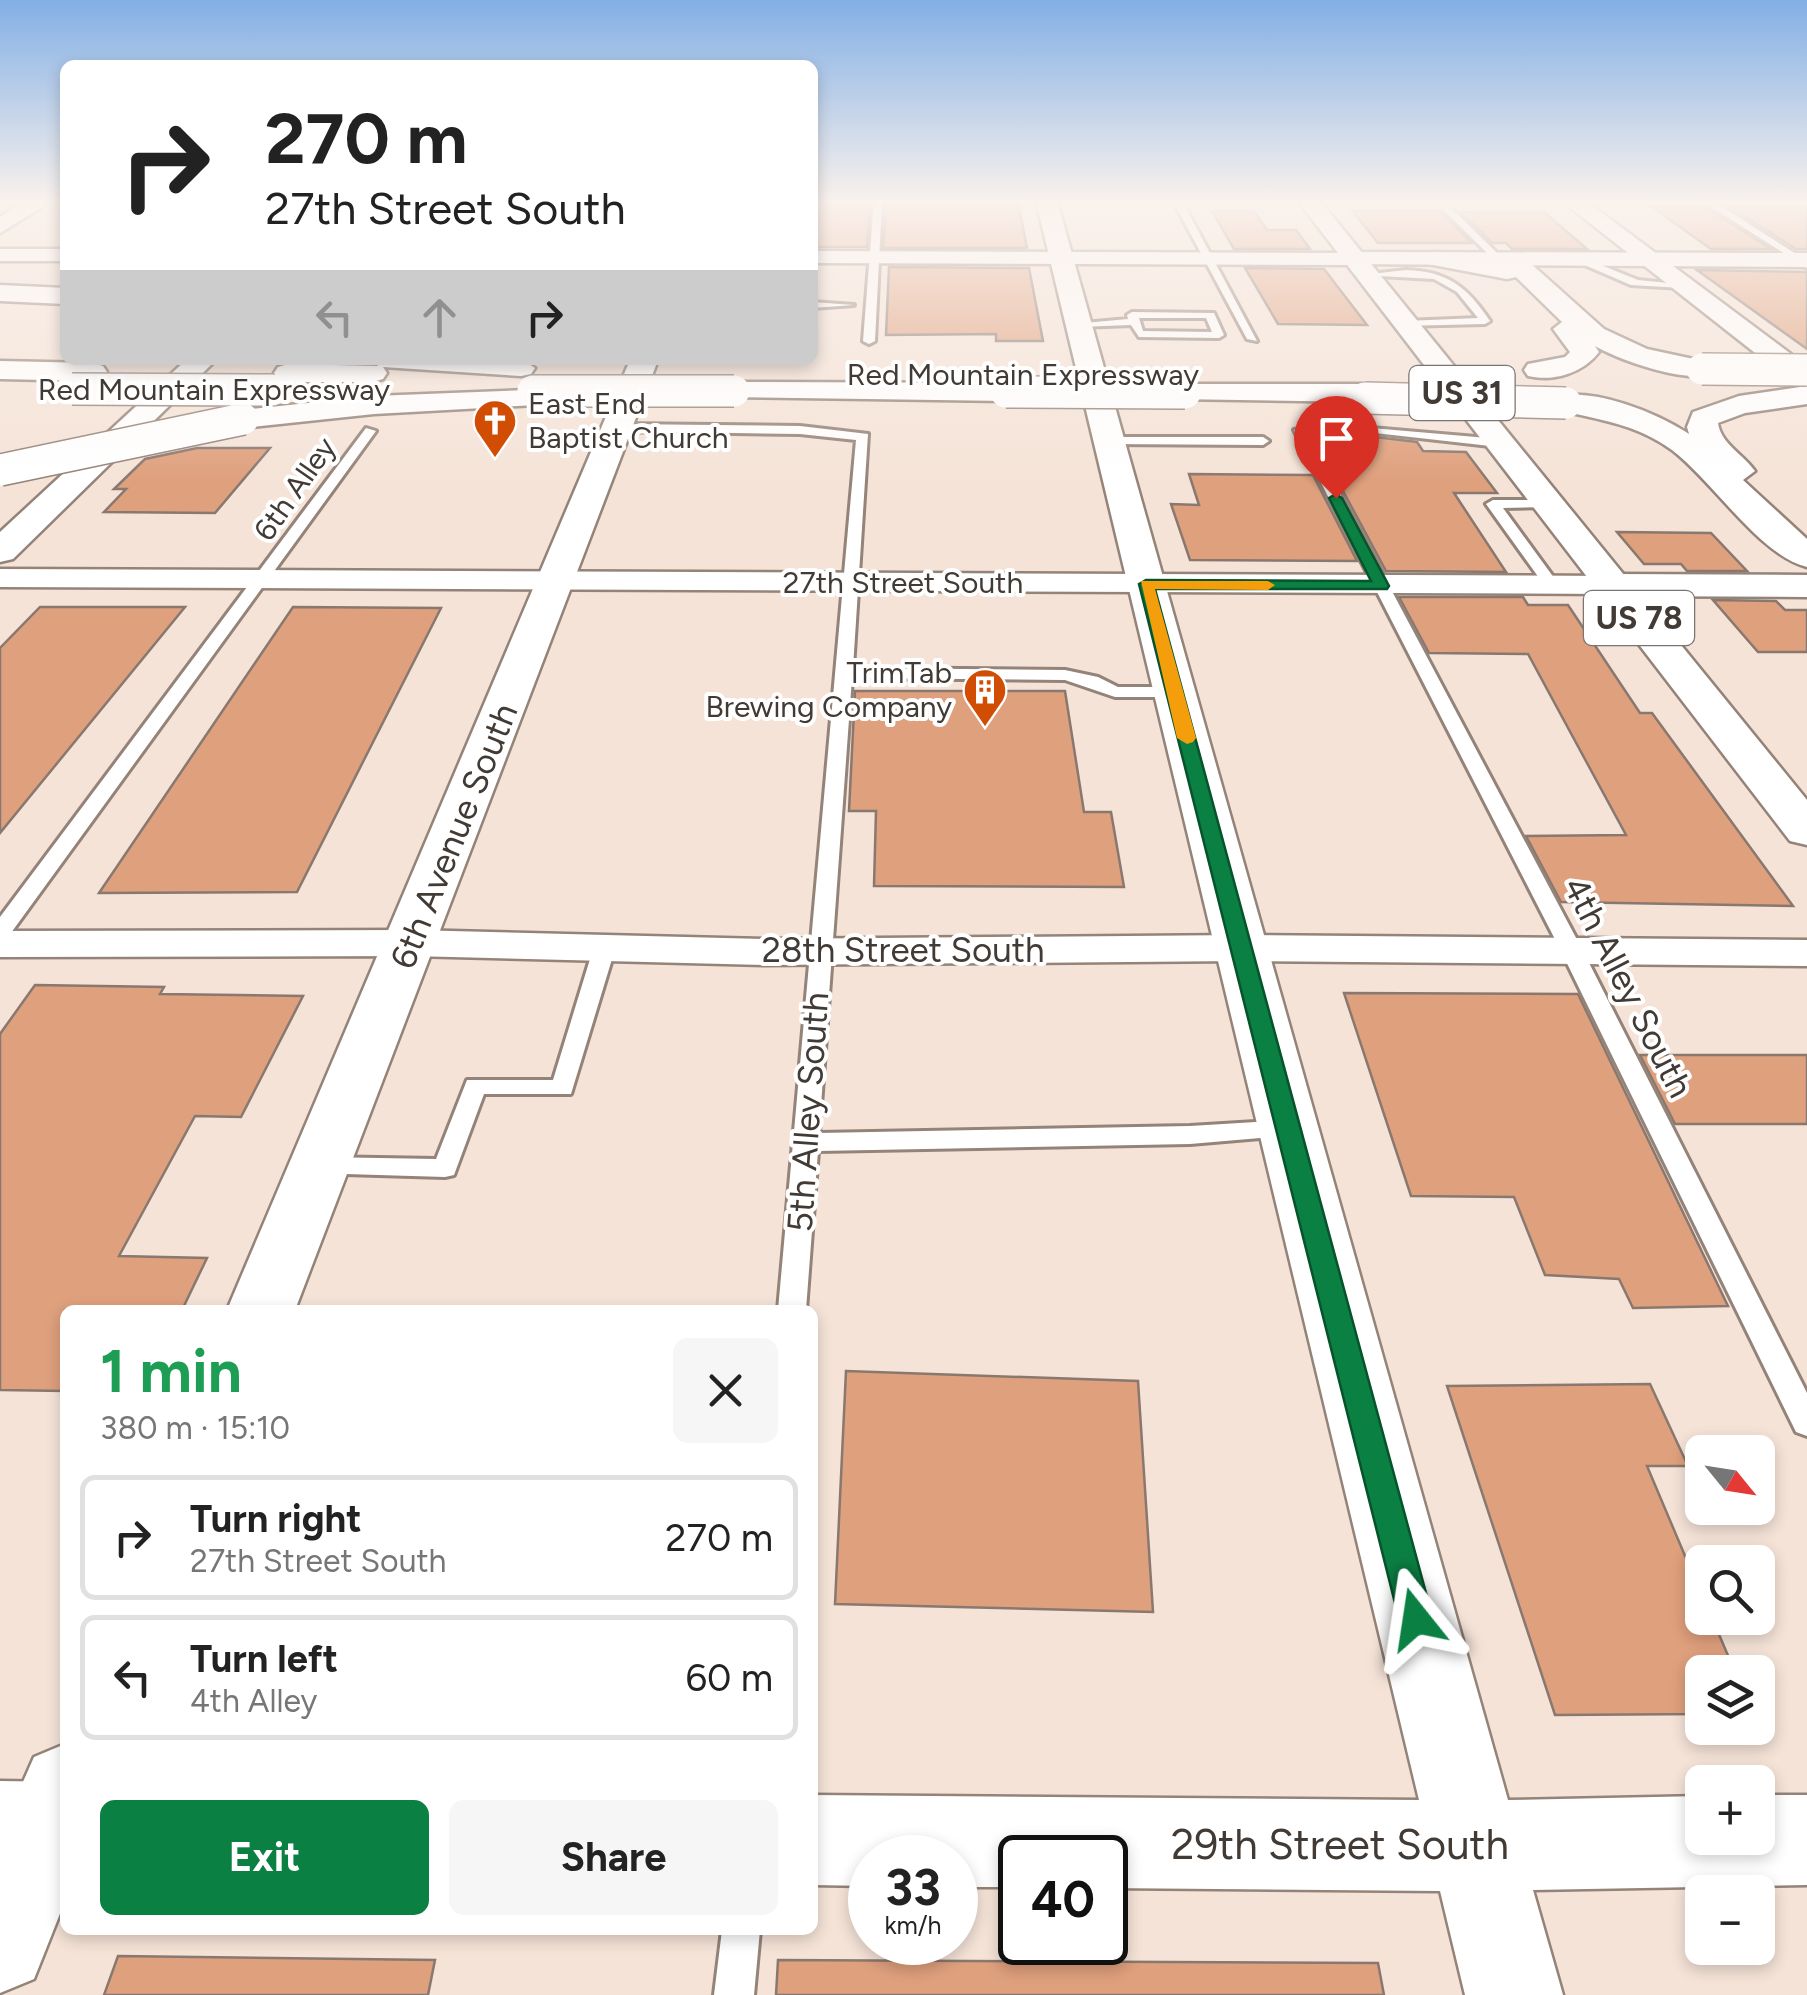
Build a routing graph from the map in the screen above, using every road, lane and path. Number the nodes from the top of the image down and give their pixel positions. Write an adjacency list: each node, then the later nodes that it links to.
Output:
1 (873, 294): 14 (lane)
2 (1086, 294): 11 (main road)
3 (1227, 294): 13 (lane)
4 (1382, 294): 12 (main road, US 78)
5 (1461, 294): 12 (lane)
6 (1537, 294): 27 (main road)
7 (1543, 294): 28 (main road)
8 (1694, 294): 21 (main road)
9 (818, 305): 10 (lane)
10 (849, 305)
11 (1106, 323): 11 (lane); 34 (main road)
12 (1405, 324): 36 (main road, US 78)
13 (1252, 339)
14 (869, 341)
15 (44, 343): 16 (main road)
16 (0, 353)
17 (197, 365): 40 (main road)
18 (420, 365): 24 (main road)
19 (0, 370): 23 (main road, Red Mountain Expressway / US 31)
20 (656, 376): 22 (main road, Red Mountain Expressway / US 31, bridge); 24 (main road, Red Mountain Expressway, bridge); 32 (main road, 6th Avenue South)
21 (1807, 376): 28 (main road, Red Mountain Expressway / US 31, bridge)
22 (737, 378): 24 (main road, Red Mountain Expressway / US 31); 25 (main road, Red Mountain Expressway / US 31); 25 (main road, Red Mountain Expressway / US 31)
23 (83, 381): 24 (main road, Red Mountain Expressway / US 31, bridge); 29 (main road, Red Mountain Expressway / US 31)
24 (536, 383): 37 (main road, bridge)
25 (1005, 384): 26 (main road, Red Mountain Expressway / US 31, bridge)
26 (1182, 384): 30 (main road, Red Mountain Expressway / US 31); 30 (main road, Red Mountain Expressway / US 31)
27 (1552, 386): 28 (main road, Red Mountain Expressway / US 31); 28 (main road, Red Mountain Expressway / US 31); 30 (main road, bridge); 30 (main road, Red Mountain Expressway / US 31); 41 (main road)
28 (1721, 386): 31 (main road); 39 (main road)
29 (0, 388)
30 (1360, 389)
31 (1807, 394)
32 (617, 428): 44 (main road, 6th Avenue South); 45 (lane, 5th Alley South)
33 (370, 430): 43 (lane, 6th Alley)
34 (1109, 440): 35 (lane); 46 (main road)
35 (1262, 440)
36 (1499, 443): 38 (main road, US 78); 47 (lane, 4th Alley South)
37 (0, 470)
38 (1548, 504): 48 (lane); 49 (main road, US 78)
39 (1807, 534)
40 (0, 551)
41 (1807, 556)
42 (0, 578): 43 (street, 27th Street South)
43 (264, 579): 44 (street, 27th Street South); 55 (lane, 6th Alley)
44 (557, 582): 45 (street, 27th Street South); 56 (main road, 6th Avenue South)
45 (853, 582): 46 (street, 27th Street South); 51 (lane, 5th Alley South)
46 (1146, 584): 47 (street, 27th Street South); 52 (main road)
47 (1382, 586): 48 (street, 27th Street South); 61 (lane, 4th Alley South)
48 (1552, 586): 49 (street, 27th Street South)
49 (1613, 586): 50 (main road, 27th Street South); 53 (main road, US 78)
50 (1807, 586)
51 (844, 673): 52 (lane); 60 (lane, 5th Alley South)
52 (1174, 692): 59 (main road)
53 (1792, 793): 54 (main road, US 78)
54 (1807, 831)
55 (0, 932)
56 (412, 942): 57 (street, 28th Street South); 58 (street, 28th Street South); 65 (main road, 6th Avenue South)
57 (0, 944)
58 (604, 946): 60 (street, 28th Street South); 65 (lane)
59 (1240, 948): 60 (street, 28th Street South); 61 (street, 28th Street South); 63 (main road)
60 (820, 950): 64 (lane, 5th Alley South)
61 (1572, 951): 62 (street, 28th Street South); 68 (lane, 4th Alley South)
62 (1807, 953)
63 (1288, 1128): 64 (lane); 72 (main road)
64 (806, 1142): 67 (lane, 5th Alley South)
65 (321, 1166): 66 (main road, 6th Avenue South)
66 (263, 1305)
67 (792, 1305)
68 (1807, 1422)
69 (45, 1817): 74 (main road)
70 (818, 1840): 72 (main road, 29th Street South)
71 (1807, 1840): 72 (main road, 29th Street South)
72 (1475, 1846): 76 (main road)
73 (740, 1935): 75 (lane)
74 (0, 1945)
75 (734, 1995)
76 (1514, 1995)

